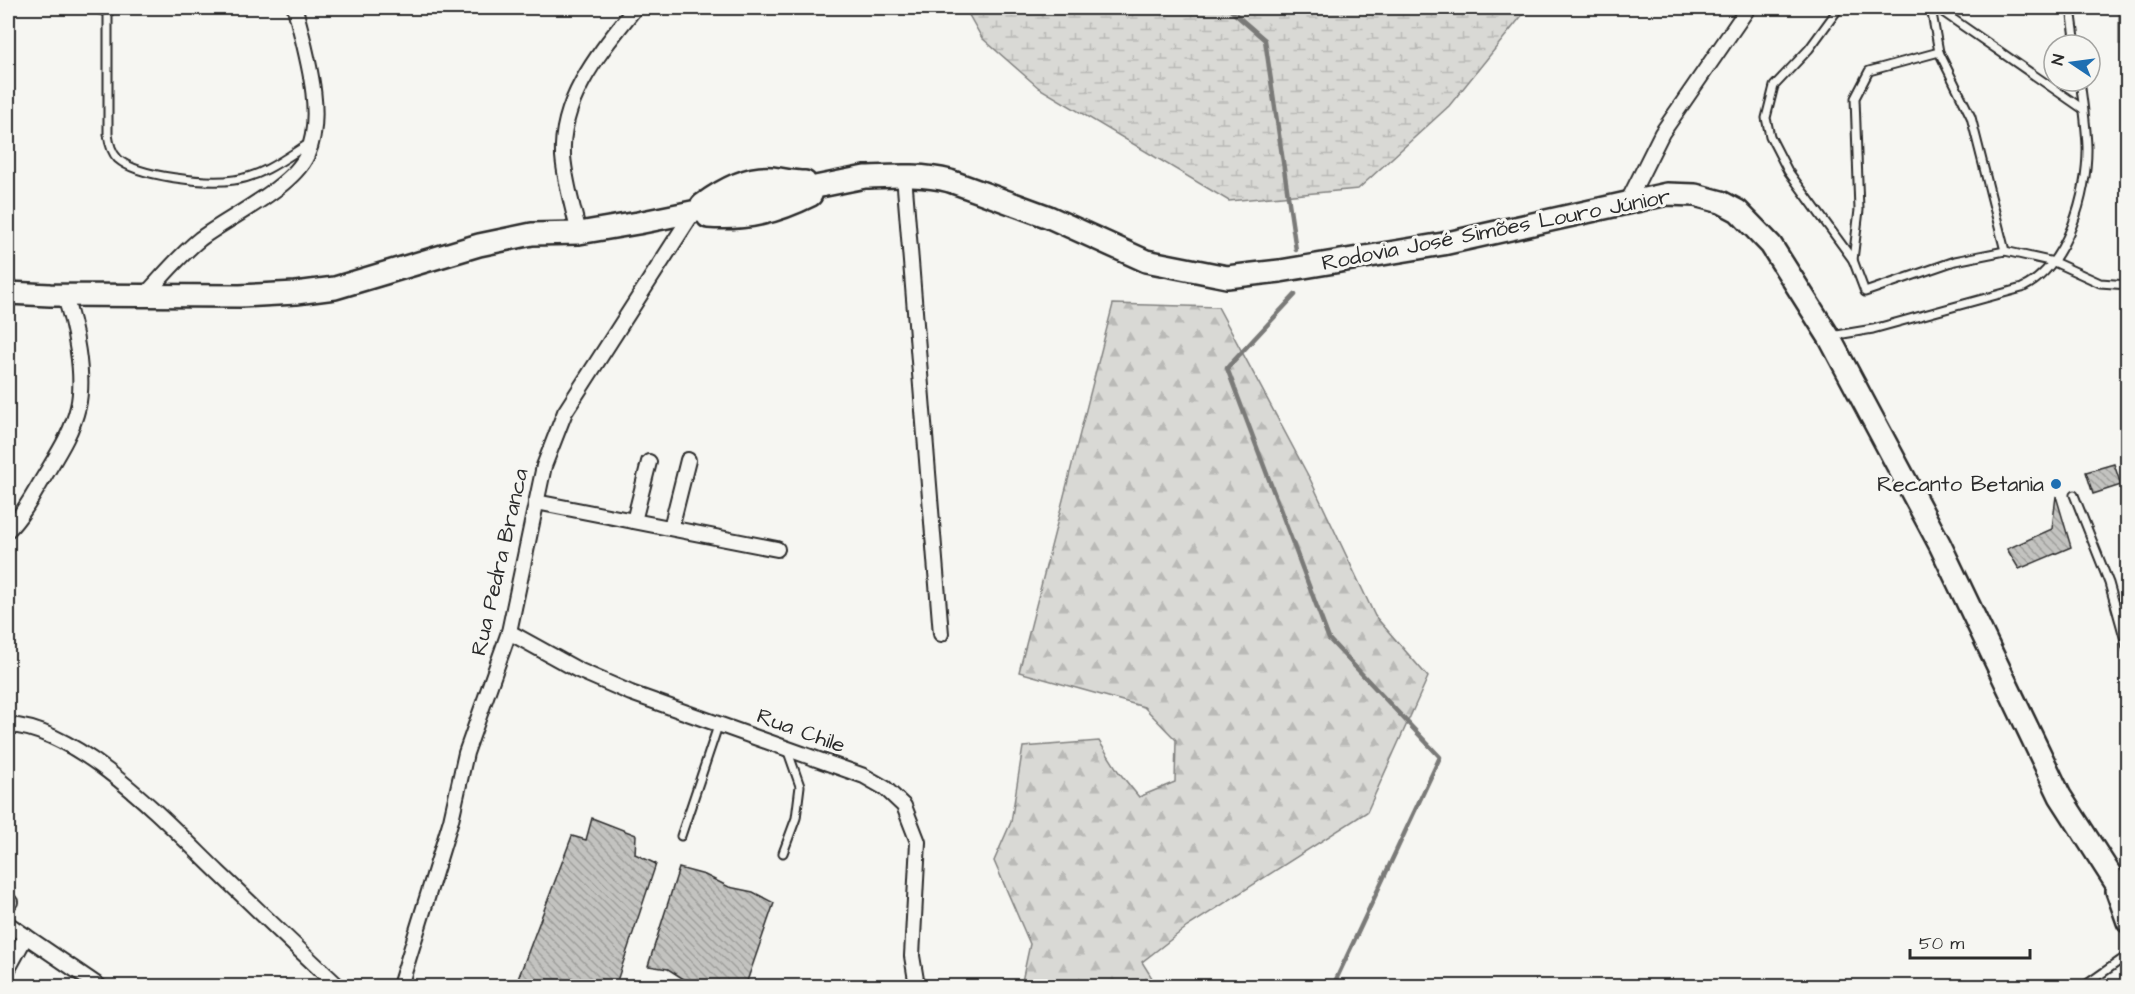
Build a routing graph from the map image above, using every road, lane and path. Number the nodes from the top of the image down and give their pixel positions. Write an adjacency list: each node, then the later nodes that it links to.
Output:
1 (90, 8): 9 (lane)
2 (295, 8): 14 (street)
3 (635, 8): 19 (street)
4 (1748, 8): 17 (street)
5 (1839, 8): 21 (lane)
6 (1931, 8): 11 (lane)
7 (1937, 8): 13 (lane)
8 (2071, 8): 10 (lane)
9 (108, 10): 14 (lane)
10 (2074, 33)
11 (1939, 52): 20 (lane); 21 (lane)
12 (2081, 93): 13 (lane)
13 (2083, 109): 22 (lane)
14 (311, 143): 25 (street)
15 (903, 175): 16 (main road, Rodovia José Simões Louro Júnior); 17 (main road, Rodovia José Simões Louro Júnior); 37 (street)
16 (835, 183): 18 (main road, Rodovia José Simões Louro Júnior); 18 (main road, Rodovia José Simões Louro Júnior)
17 (1628, 201): 27 (main road, Rodovia José Simões Louro Júnior)
18 (694, 211): 19 (main road, Rodovia José Simões Louro Júnior); 31 (street, Rua Pedra Branca)
19 (579, 233): 25 (main road, Rodovia José Simões Louro Júnior)
20 (2005, 251): 21 (lane); 22 (lane)
21 (1853, 260)
22 (2054, 262): 23 (lane); 27 (lane)
23 (2127, 285)
24 (8, 293): 26 (main road, Rodovia José Simões Louro Júnior)
25 (146, 294): 26 (main road, Rodovia José Simões Louro Júnior)
26 (64, 295): 34 (street)
27 (1828, 337): 44 (main road, Rodovia José Simões Louro Júnior)
28 (688, 460): 33 (street)
29 (649, 462): 32 (street)
30 (2074, 495): 38 (lane)
31 (536, 502): 32 (street); 36 (street, Rua Pedra Branca)
32 (634, 521): 33 (street)
33 (671, 528): 35 (street)
34 (8, 530)
35 (777, 549)
36 (509, 632): 39 (street, Rua Chile); 53 (street, Rua Pedra Branca)
37 (941, 633)
38 (2127, 651)
39 (719, 723): 41 (street, Rua Chile); 42 (lane)
40 (8, 725): 52 (street)
41 (787, 748): 43 (lane); 54 (street, Rua Chile)
42 (681, 836)
43 (783, 853)
44 (2109, 871): 45 (main road, Rodovia José Simões Louro Júnior); 46 (main road, Rodovia José Simões Louro Júnior)
45 (2127, 902)
46 (2127, 922)
47 (8, 924): 48 (street)
48 (26, 936): 50 (street); 51 (street)
49 (2127, 955): 55 (lane)
50 (8, 969)
51 (99, 987)
52 (338, 987)
53 (400, 987)
54 (917, 987)
55 (2084, 987)

